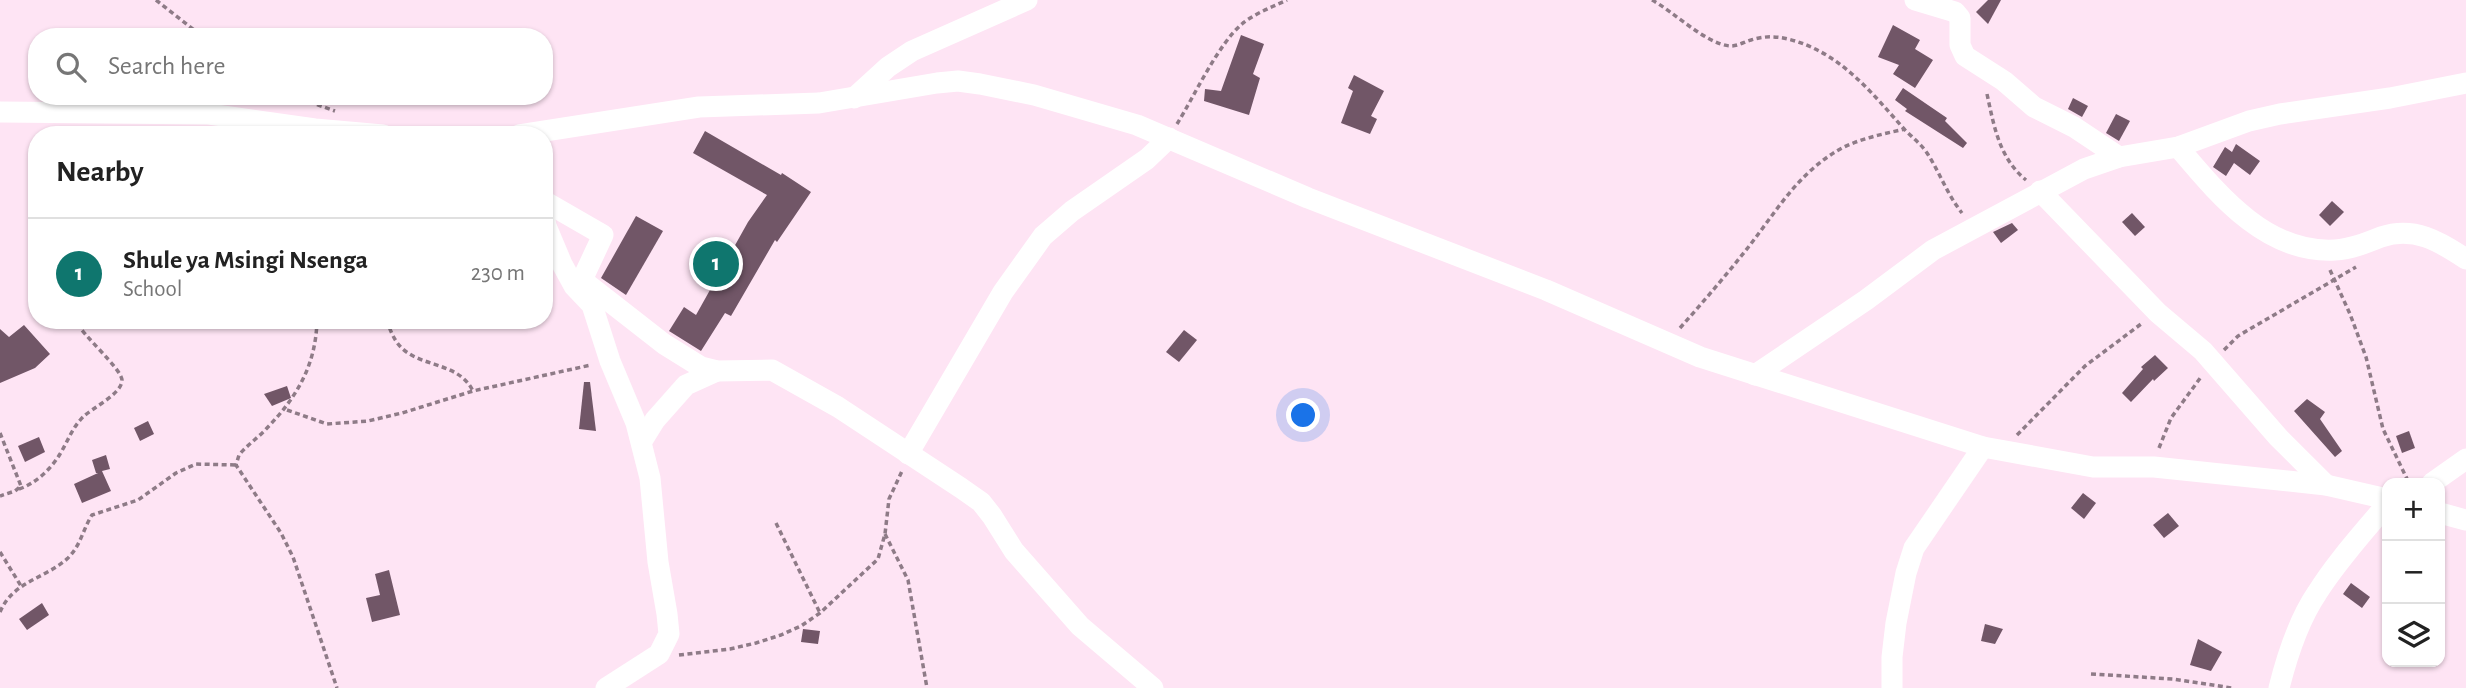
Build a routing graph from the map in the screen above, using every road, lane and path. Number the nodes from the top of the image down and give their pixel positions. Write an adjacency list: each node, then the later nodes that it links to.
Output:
1 (156, 0): 6 (path)
2 (1027, 0): 9 (street)
3 (1287, 0): 14 (path)
4 (1652, 0): 12 (path)
5 (1915, 0): 16 (street)
6 (192, 28)
7 (2466, 83): 15 (street)
8 (1986, 90): 17 (path)
9 (853, 99): 13 (street); 14 (street)
10 (0, 112): 11 (street)
11 (294, 126)
12 (1905, 129): 19 (path); 28 (path)
13 (553, 130)
14 (1169, 138): 28 (street); 38 (street)
15 (2178, 147): 16 (street); 21 (street)
16 (2119, 157): 17 (street)
17 (2040, 191): 19 (street); 24 (street)
18 (553, 206): 31 (street)
19 (1974, 228): 32 (street)
20 (553, 243): 29 (street)
21 (2321, 250): 22 (street); 23 (path)
22 (2466, 259)
23 (2335, 280): 30 (path); 42 (path)
24 (2158, 313): 30 (street); 37 (path)
25 (81, 329): 45 (path)
26 (316, 329): 34 (path)
27 (391, 329): 33 (path)
28 (1667, 342): 32 (street)
29 (610, 361): 33 (path); 36 (street)
30 (2215, 362): 41 (path); 44 (street)
31 (717, 371): 36 (street); 38 (street)
32 (1755, 375): 37 (street)
33 (473, 391): 34 (path)
34 (286, 409): 40 (path)
35 (0, 433): 45 (path)
36 (642, 441): 57 (street)
37 (1993, 449): 41 (street); 63 (street)
38 (908, 454): 52 (path); 62 (street)
39 (2466, 459): 43 (street)
40 (236, 465): 54 (path); 59 (path)
41 (2154, 467): 44 (street)
42 (2406, 478)
43 (2439, 478)
44 (2326, 485): 47 (street)
45 (19, 489): 46 (path)
46 (0, 496)
47 (2382, 500)
48 (2382, 507): 65 (street)
49 (2445, 514): 50 (street)
50 (2466, 520)
51 (776, 523): 56 (path)
52 (885, 534): 56 (path); 61 (path)
53 (0, 552): 54 (path)
54 (21, 586): 55 (path)
55 (0, 612)
56 (820, 613): 57 (path)
57 (659, 654): 60 (street)
58 (2091, 674): 64 (path)
59 (337, 688)
60 (606, 688)
61 (927, 688)
62 (1153, 688)
63 (1892, 688)
64 (2232, 688)
65 (2278, 688)

